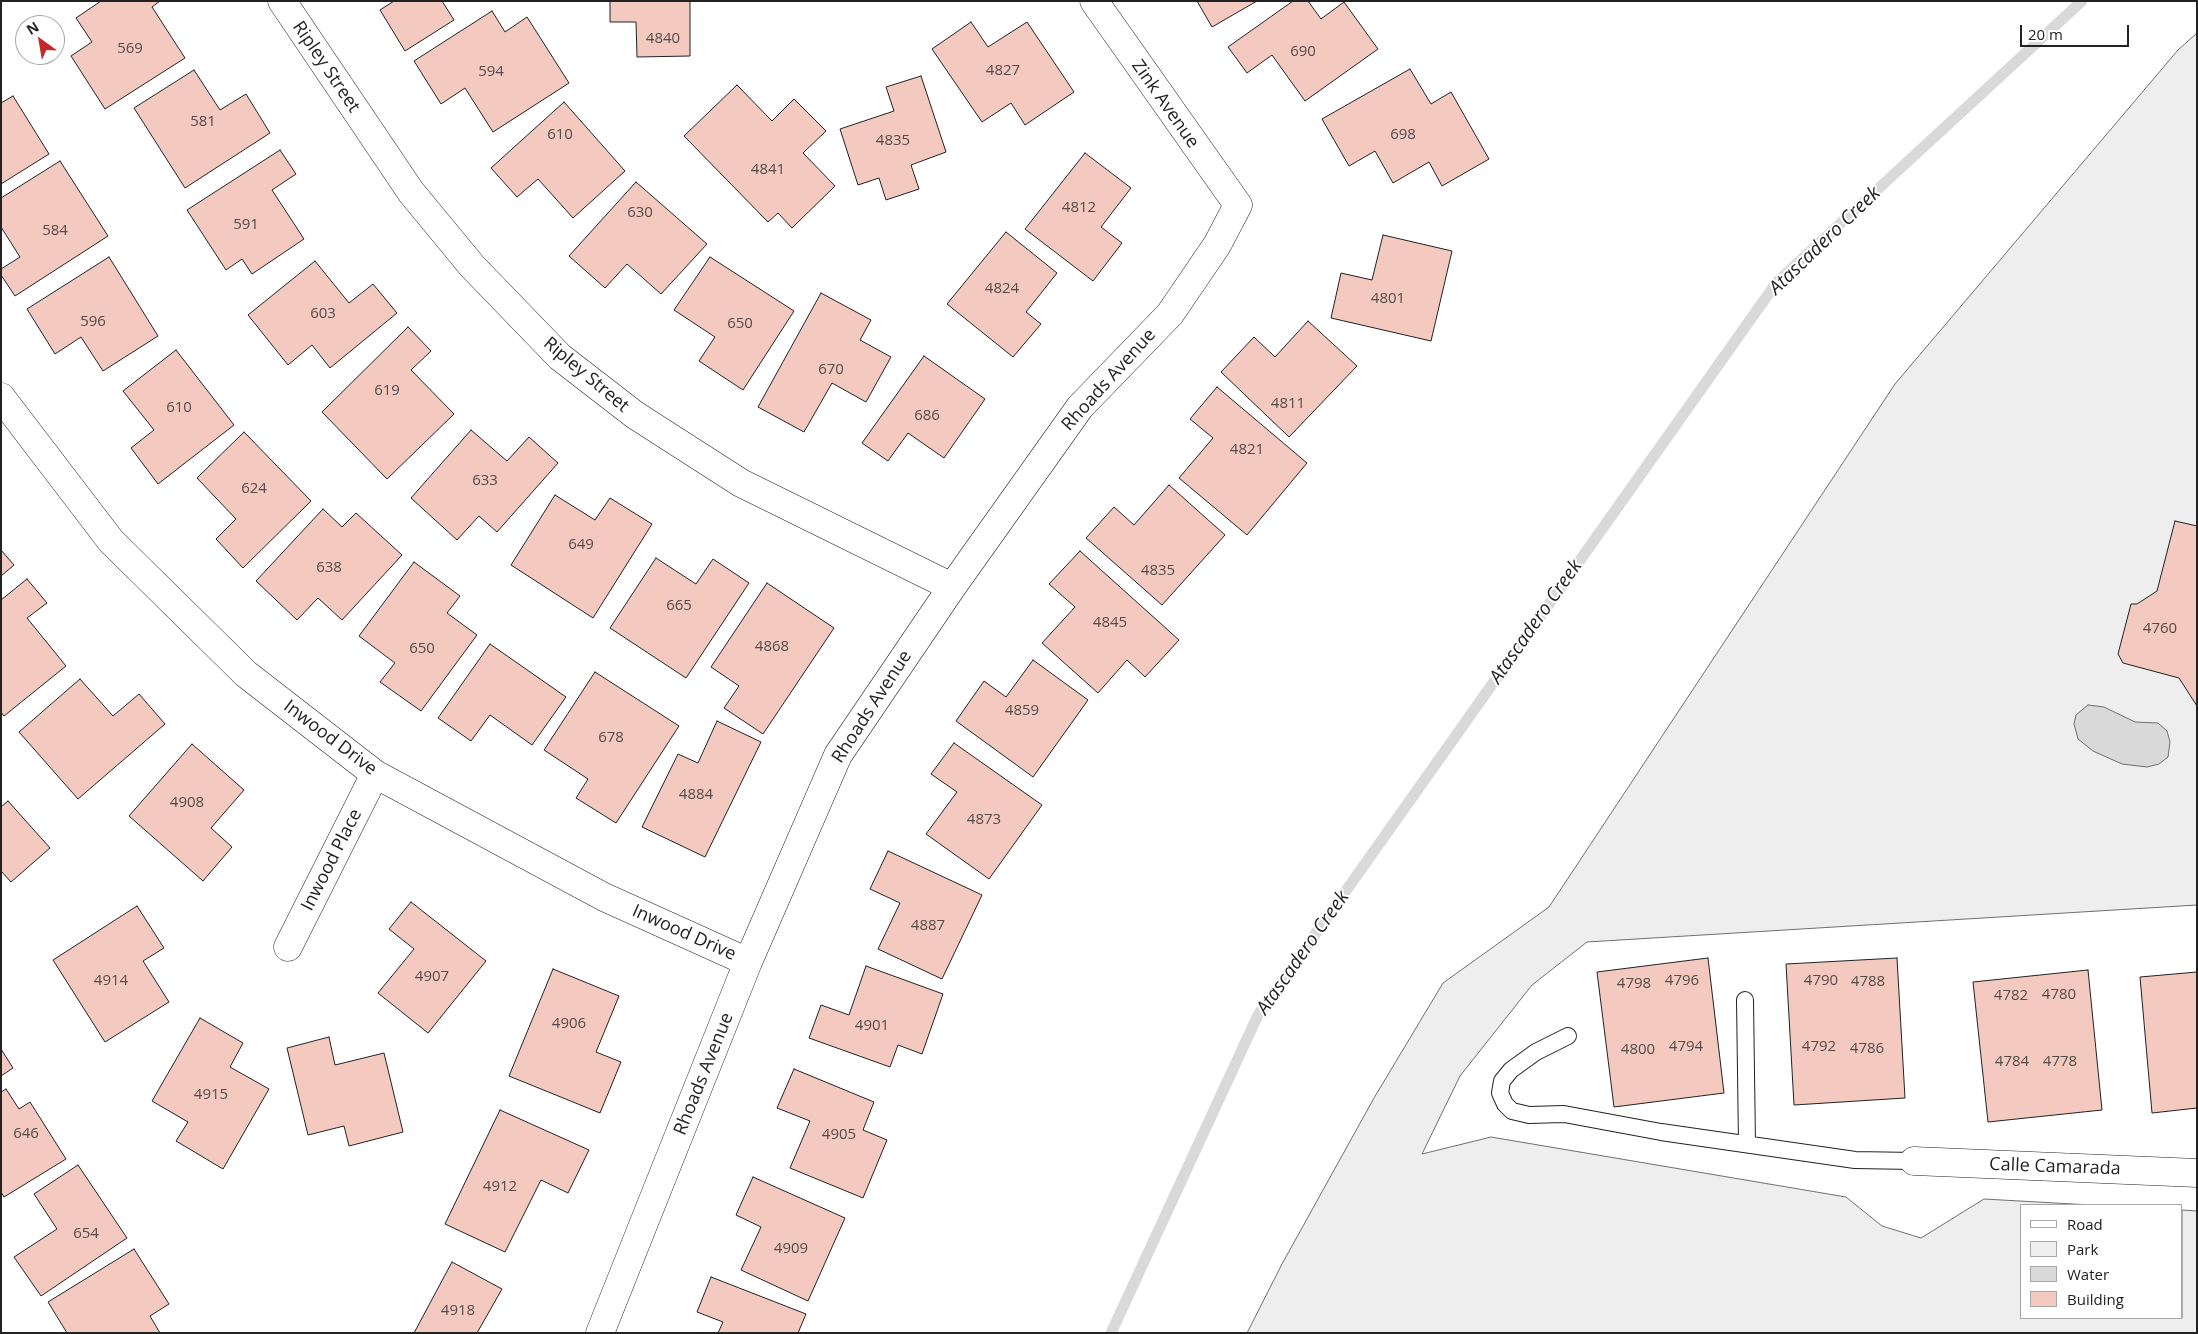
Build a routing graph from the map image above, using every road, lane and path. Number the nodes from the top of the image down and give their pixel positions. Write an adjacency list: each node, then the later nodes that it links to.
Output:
1 (282, 1): 5 (street, Ripley Street)
2 (1094, 1): 3 (street, Zink Avenue)
3 (1238, 206): 5 (street, Rhoads Avenue)
4 (1, 397): 6 (street, Inwood Drive)
5 (952, 587): 8 (street, Rhoads Avenue)
6 (375, 774): 7 (street, Inwood Place); 8 (street, Inwood Drive)
7 (288, 947)
8 (748, 962): 14 (street, Rhoads Avenue)
9 (1746, 1000): 11 (lane)
10 (1568, 1036): 11 (lane)
11 (1748, 1144): 12 (lane)
12 (1914, 1161): 13 (street, Calle Camarada)
13 (2197, 1173)
14 (600, 1333)

